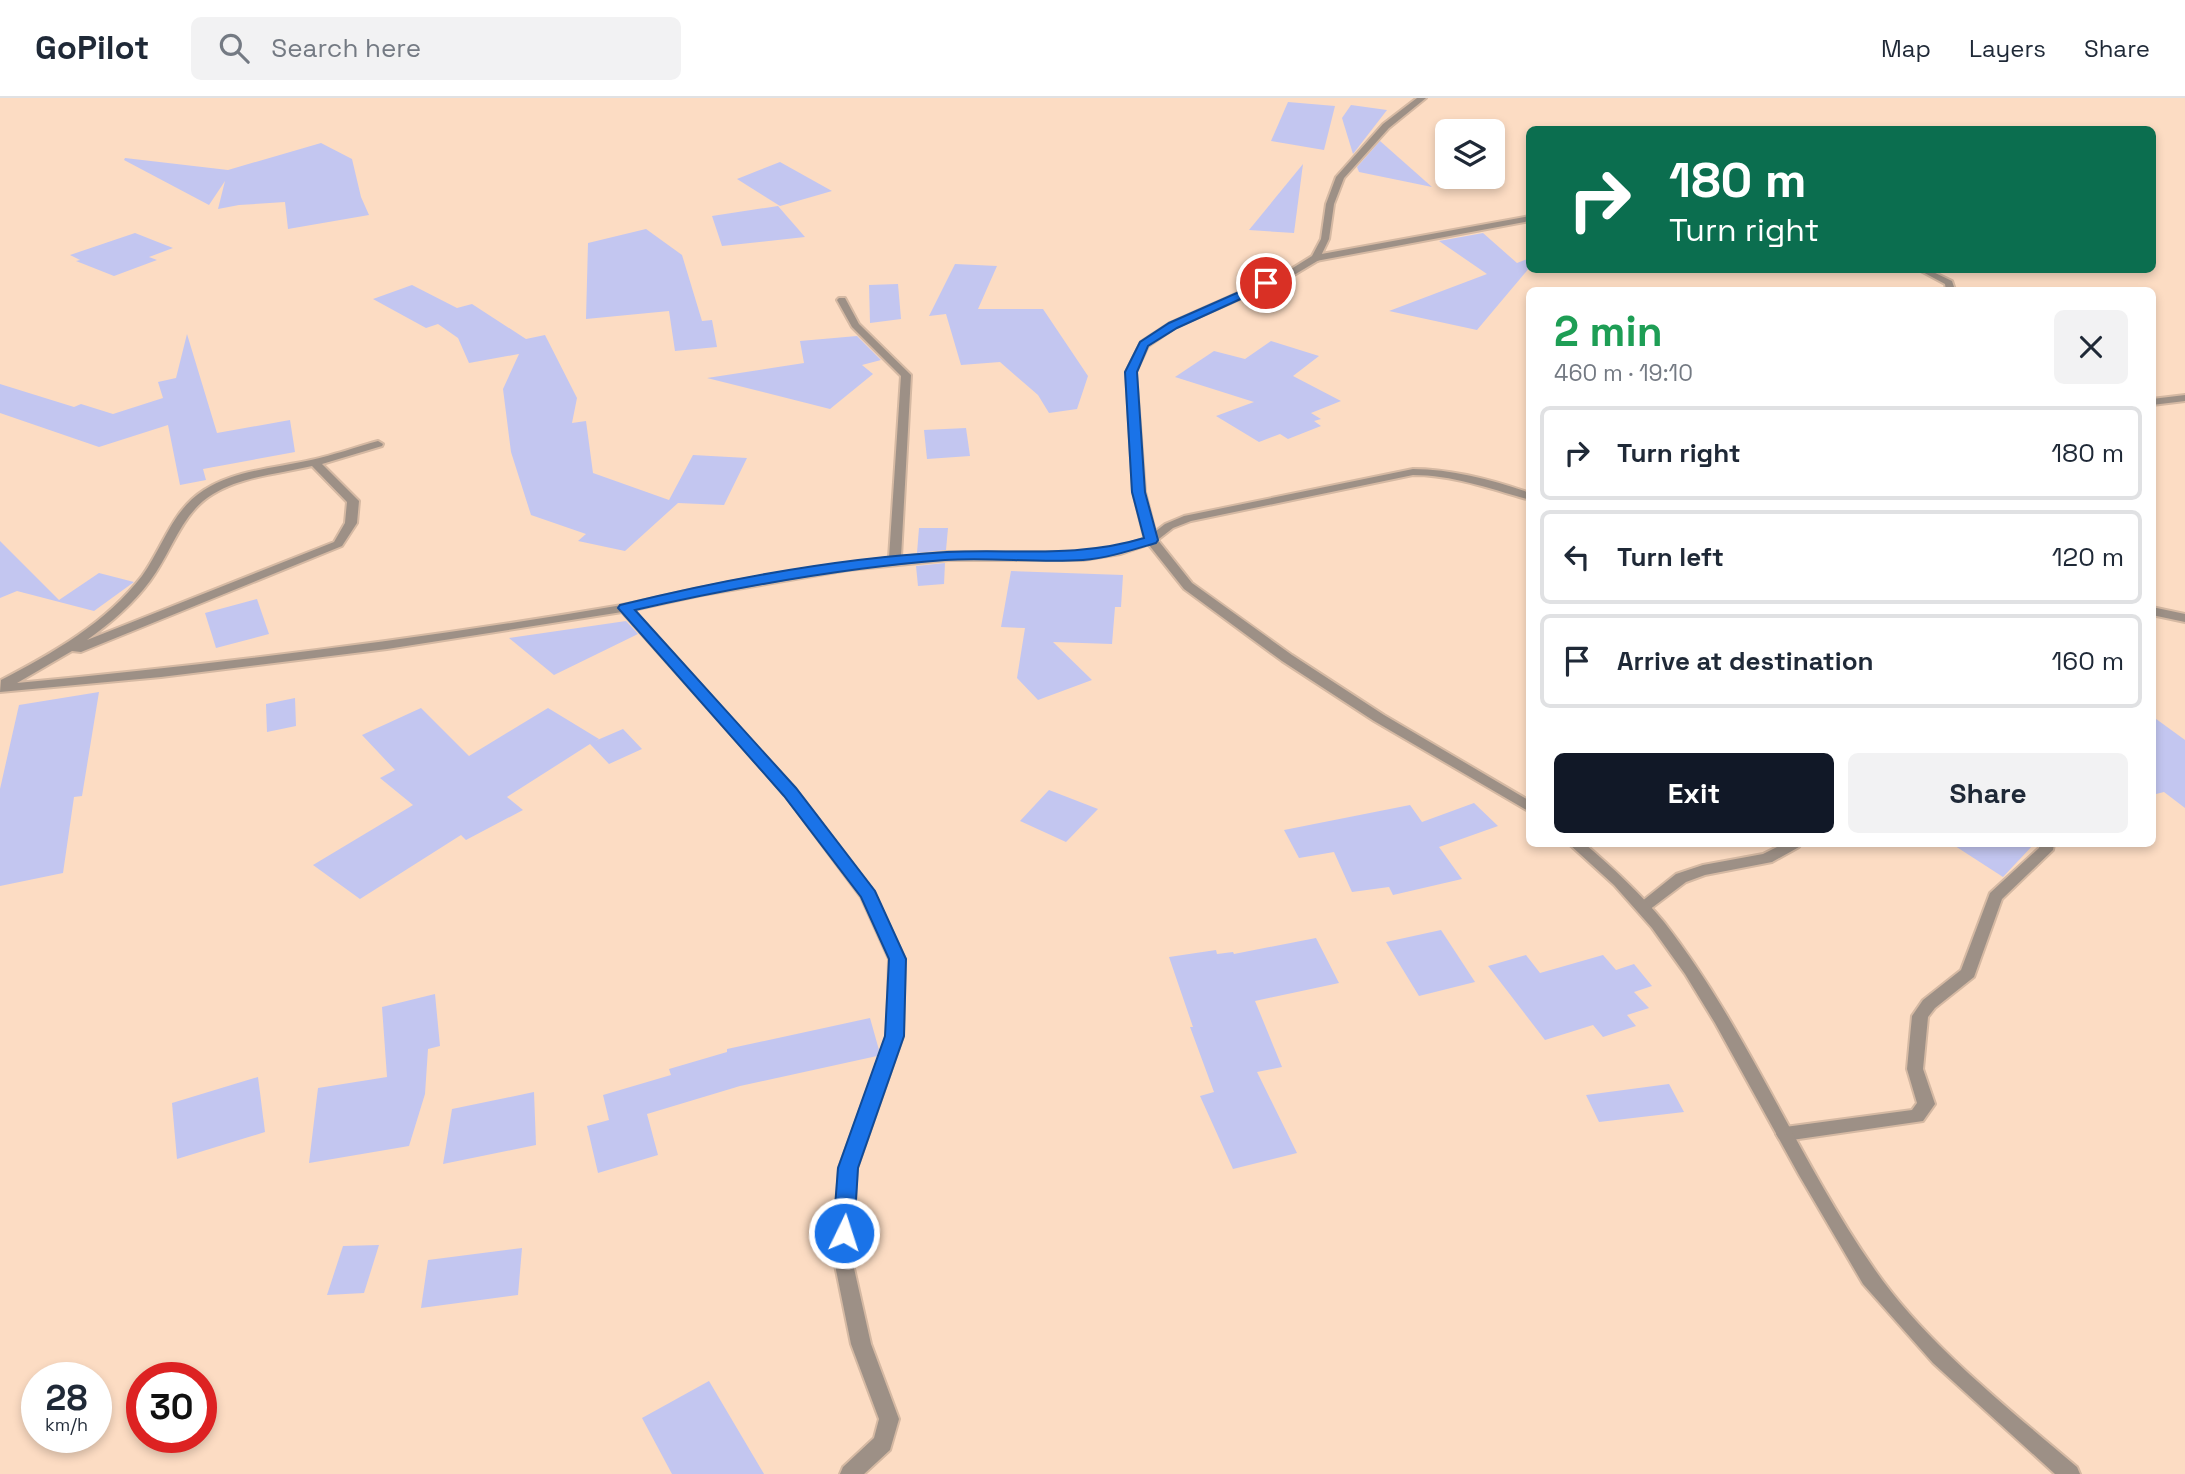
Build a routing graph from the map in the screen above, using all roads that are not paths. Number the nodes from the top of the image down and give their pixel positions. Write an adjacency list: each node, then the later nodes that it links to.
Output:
1 (1422, 98): 3 (street)
2 (1526, 219): 3 (street)
3 (1316, 258): 12 (street)
4 (1929, 273): 5 (street)
5 (1950, 287)
6 (842, 300): 13 (street)
7 (2185, 398): 8 (street)
8 (2156, 402)
9 (378, 444): 10 (street)
10 (315, 463): 17 (street); 17 (street)
11 (1526, 496): 12 (street)
12 (1151, 540): 13 (street); 19 (street)
13 (895, 561): 14 (street)
14 (625, 608): 18 (street); 25 (street)
15 (2156, 612): 16 (street)
16 (2185, 618)
17 (52, 659): 18 (street)
18 (0, 687)
19 (1526, 806)
20 (1580, 847): 23 (street)
21 (1788, 847): 23 (street)
22 (2046, 847): 24 (street)
23 (1644, 906): 24 (street)
24 (1785, 1134): 26 (street)
25 (850, 1474)
26 (2070, 1474)

